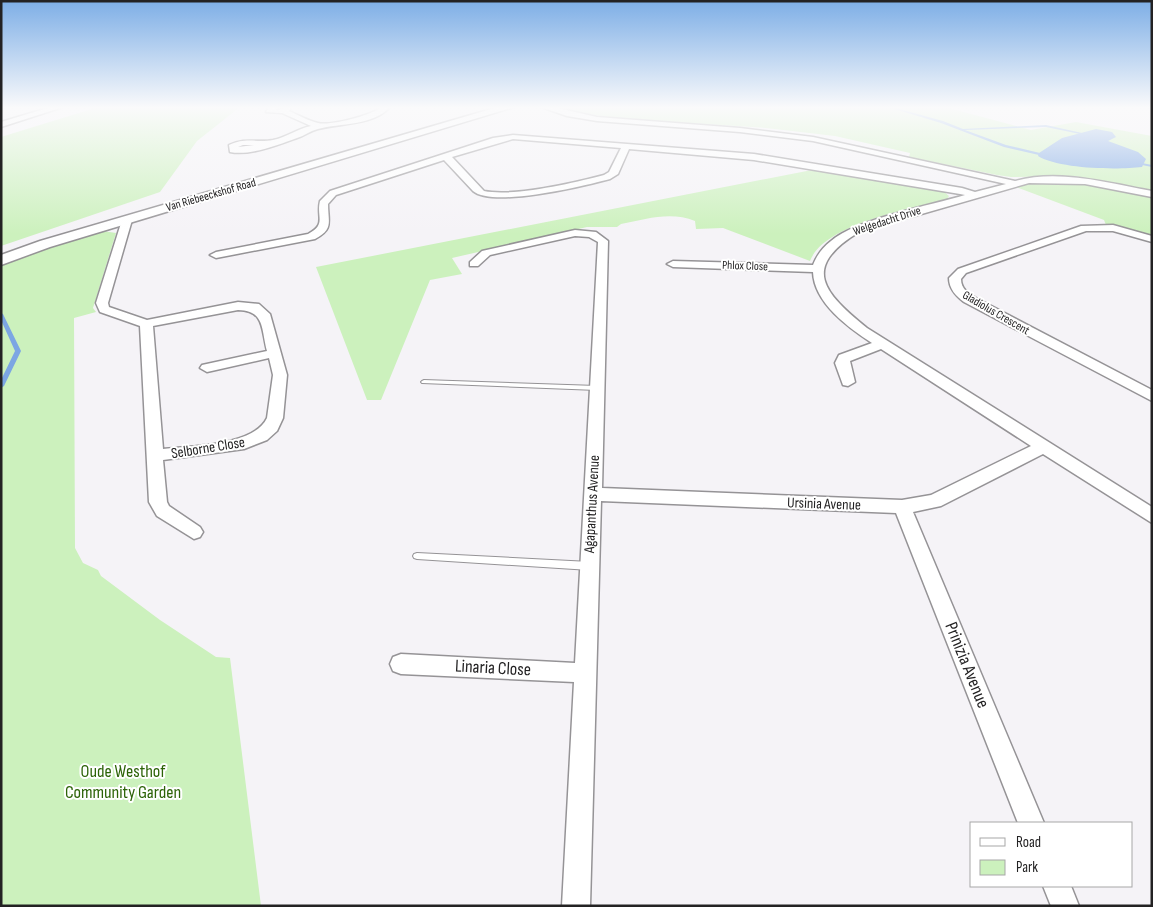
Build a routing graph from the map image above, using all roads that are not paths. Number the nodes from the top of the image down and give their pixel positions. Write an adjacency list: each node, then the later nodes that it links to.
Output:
1 (366, 149): 11 (street, Van Riebeeckshof Road)
2 (469, 149): 6 (street)
3 (624, 149): 6 (street)
4 (643, 149): 9 (street)
5 (857, 149): 7 (street, Welgedacht Drive)
6 (446, 157): 13 (street)
7 (967, 173): 8 (street, Welgedacht Drive); 9 (street)
8 (1015, 183): 9 (street, Welgedacht Drive); 10 (street, Welgedacht Drive)
9 (979, 193): 17 (street, Welgedacht Drive)
10 (1152, 194)
11 (127, 220): 14 (street, Van Riebeeckshof Road); 18 (street)
12 (1152, 239): 25 (street, Gladiolus Crescent)
13 (216, 255)
14 (1, 260)
15 (474, 264): 24 (street, Agapanthus Avenue)
16 (672, 264): 17 (street, Phlox Close)
17 (818, 269): 19 (street)
18 (146, 324): 20 (street, Selborne Close); 27 (street, Selborne Close)
19 (883, 344): 23 (street); 26 (street)
20 (275, 352): 21 (street); 27 (street, Selborne Close)
21 (207, 368)
22 (424, 382): 24 (lane)
23 (848, 382)
24 (597, 388): 28 (street, Agapanthus Avenue)
25 (1150, 394)
26 (1043, 446): 29 (street, Ursinia Avenue); 30 (street)
27 (154, 456): 31 (street, Selborne Close)
28 (593, 494): 29 (street, Ursinia Avenue); 33 (street, Agapanthus Avenue)
29 (902, 507): 36 (street, Prinizia Avenue)
30 (1152, 516)
31 (194, 532)
32 (417, 556): 33 (lane)
33 (590, 566): 35 (street, Agapanthus Avenue)
34 (401, 664): 35 (street, Linaria Close)
35 (585, 673): 38 (street, Agapanthus Avenue)
36 (1031, 822)
37 (1057, 887): 39 (street)
38 (576, 906)
39 (1065, 906)

